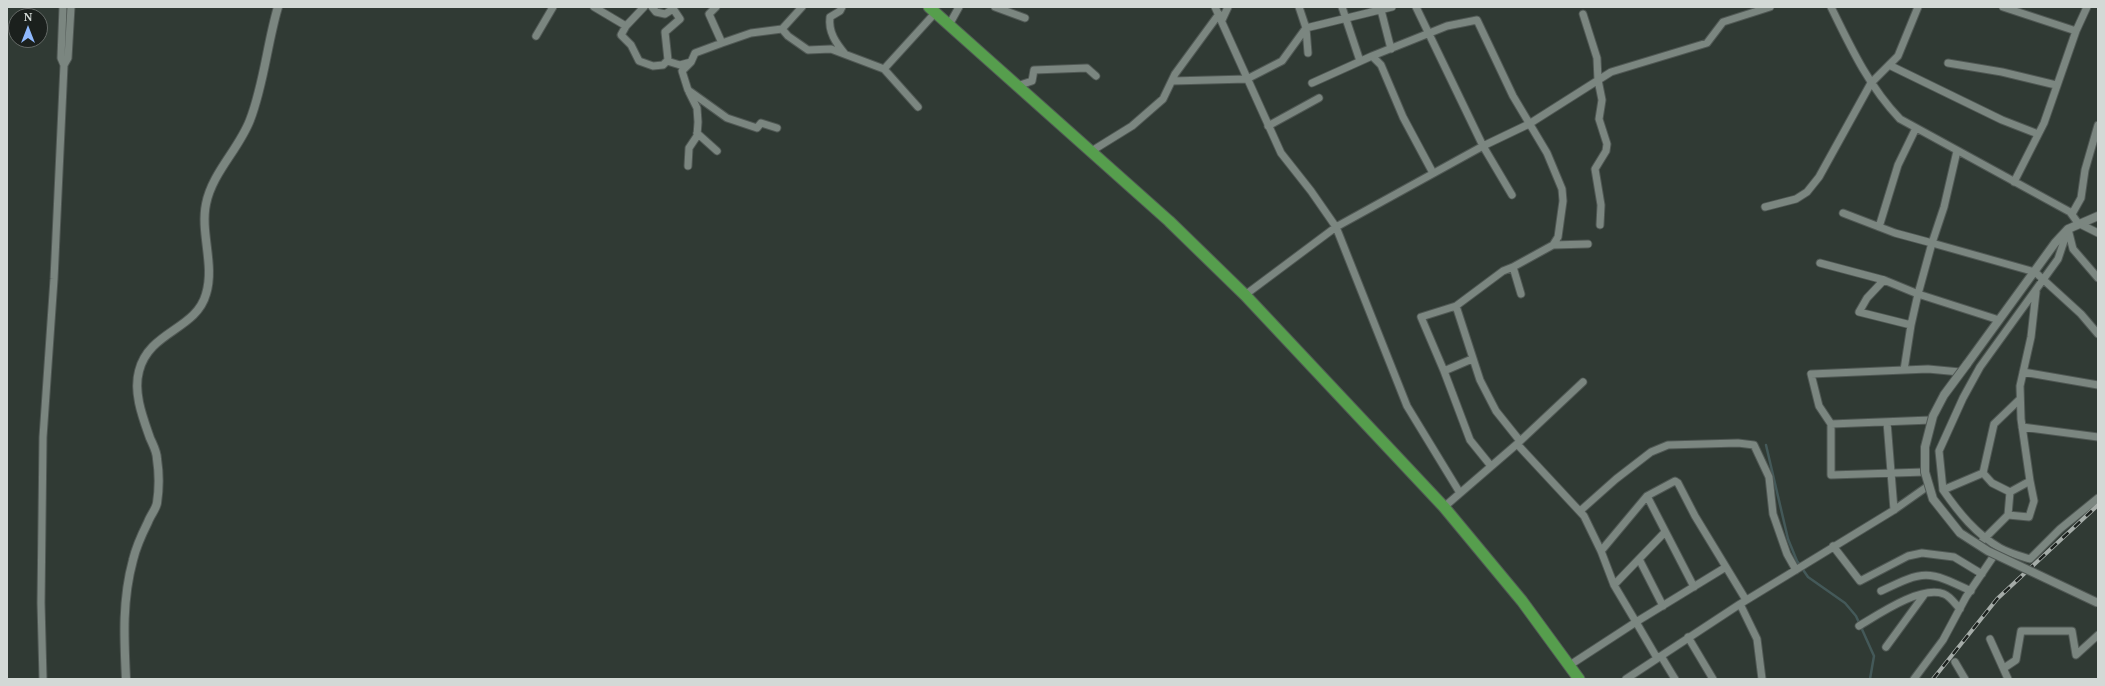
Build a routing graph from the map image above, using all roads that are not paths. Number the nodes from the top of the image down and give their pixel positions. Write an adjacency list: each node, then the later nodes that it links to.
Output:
1 (63, 7): 46 (street)
2 (71, 7): 46 (street)
3 (278, 7): 161 (street)
4 (553, 7): 36 (street)
5 (594, 7): 31 (street)
6 (644, 7): 31 (street)
7 (652, 7): 23 (street)
8 (716, 7): 37 (street)
9 (802, 7): 33 (street)
10 (842, 7): 40 (street)
11 (959, 7): 30 (street)
12 (995, 7): 28 (street)
13 (1228, 7): 26 (street)
14 (1299, 7): 32 (street)
15 (1342, 7): 29 (street)
16 (1392, 7): 25 (street)
17 (1416, 7): 35 (street)
18 (1770, 7): 51 (street)
19 (1830, 7): 54 (street)
20 (1918, 7): 47 (street)
21 (2003, 7): 34 (street)
22 (2087, 7): 34 (street)
23 (673, 8): 42 (street)
24 (932, 10): 30 (highway); 48 (street)
25 (1381, 10): 29 (street); 38 (street)
26 (1219, 14): 50 (street); 52 (street)
27 (1583, 14): 51 (street)
28 (1025, 18)
29 (1346, 18): 32 (street); 43 (street)
30 (949, 25): 56 (highway)
31 (626, 26): 42 (street)
32 (1306, 28): 39 (street); 50 (street)
33 (782, 29): 37 (street); 40 (street)
34 (2076, 31): 55 (street)
35 (1430, 33): 38 (street); 60 (street); 67 (street)
36 (536, 36)
37 (722, 44): 44 (street)
38 (1391, 48): 41 (street)
39 (1308, 53)
40 (845, 54): 48 (street)
41 (1372, 56): 43 (street); 72 (street)
42 (667, 61): 44 (street)
43 (1360, 61): 53 (street)
44 (691, 62): 57 (street)
45 (1948, 63): 55 (street)
46 (64, 65): 160 (street)
47 (1889, 65): 54 (street); 66 (street)
48 (884, 69): 59 (street)
49 (1096, 76): 56 (street)
50 (1247, 80): 52 (street); 62 (street)
51 (1598, 80): 60 (street); 80 (street)
52 (1172, 81): 70 (street)
53 (1312, 83)
54 (1871, 83): 64 (street); 75 (street)
55 (2056, 85): 66 (street)
56 (1017, 86): 70 (highway)
57 (688, 90): 63 (street); 65 (street)
58 (1319, 98): 62 (street)
59 (918, 107)
60 (1529, 124): 67 (street); 87 (street)
61 (2098, 125): 77 (street)
62 (1268, 126): 81 (street)
63 (777, 128)
64 (1916, 128): 68 (street); 82 (street)
65 (697, 133): 69 (street); 71 (street)
66 (2038, 134): 73 (street)
67 (1483, 146): 72 (street); 74 (street)
68 (1957, 151): 73 (street); 85 (street)
69 (717, 152)
70 (1090, 152): 97 (highway)
71 (688, 166)
72 (1433, 173): 81 (street)
73 (2014, 182): 77 (street)
74 (1512, 195)
75 (1765, 207)
76 (1843, 213): 82 (street)
77 (2072, 214): 79 (street)
78 (2098, 216): 79 (street)
79 (2078, 223): 83 (street); 84 (street)
80 (1600, 225)
81 (1336, 227): 97 (street); 124 (street)
82 (1879, 227): 85 (street)
83 (2068, 229): 90 (street); 91 (street); 93 (street)
84 (2098, 233)
85 (1932, 243): 90 (street); 96 (street)
86 (1588, 244): 87 (street)
87 (1553, 245): 89 (street)
88 (1820, 263): 92 (street)
89 (1513, 267): 95 (street); 98 (street)
90 (2035, 272): 93 (street); 99 (street)
91 (2098, 278)
92 (1884, 280): 96 (street); 100 (street)
93 (2044, 280): 94 (street); 101 (street)
94 (2036, 290): 106 (street); 122 (street)
95 (1522, 294)
96 (1918, 294): 99 (street); 100 (street)
97 (1245, 295): 127 (highway)
98 (1456, 306): 102 (street); 104 (street)
99 (1999, 320): 105 (street, bridge)
100 (1911, 325): 103 (street)
101 (2098, 334)
102 (1472, 359): 104 (street); 115 (street)
103 (1904, 370): 105 (street); 112 (street)
104 (1444, 372): 116 (street)
105 (1960, 372): 110 (street, bridge)
106 (2023, 372): 108 (street); 109 (street)
107 (1584, 382): 115 (street)
108 (2098, 385)
109 (2020, 399): 113 (street); 119 (street)
110 (1931, 420): 111 (street); 117 (street, bridge)
111 (1887, 422): 112 (street); 118 (street)
112 (1831, 424): 118 (street)
113 (2022, 427): 114 (street); 120 (street)
114 (2098, 437)
115 (1519, 442): 116 (street); 129 (street)
116 (1491, 466): 124 (street)
117 (1925, 472): 118 (street); 121 (street, bridge)
118 (1891, 473): 128 (street)
119 (1983, 473): 122 (street); 123 (street)
120 (2030, 481): 123 (street); 130 (street)
121 (1928, 486): 128 (street); 133 (street, bridge)
122 (1943, 490): 132 (street)
123 (2010, 492): 130 (street)
124 (1460, 493): 127 (street)
125 (1647, 496): 131 (street); 135 (street); 138 (street)
126 (2098, 498): 132 (street)
127 (1444, 507): 158 (highway)
128 (1894, 510): 134 (street)
129 (1580, 511): 135 (street); 139 (street)
130 (2008, 515): 132 (street)
131 (1665, 532): 137 (street); 142 (street)
132 (1985, 538): 133 (street)
133 (1978, 545): 136 (street, bridge)
134 (1833, 546): 139 (street); 140 (street)
135 (1601, 551): 141 (street)
136 (1994, 554): 140 (street); 147 (street, bridge)
137 (1639, 559): 141 (street); 148 (street)
138 (1726, 567): 142 (street); 146 (street)
139 (1796, 570): 146 (street)
140 (1982, 574): 144 (street)
141 (1614, 585): 150 (street)
142 (1694, 586): 148 (street)
143 (1881, 591): 144 (street)
144 (1971, 591): 149 (street)
145 (1924, 595): 149 (street); 151 (street); 155 (street)
146 (1743, 602): 153 (street); 166 (street)
147 (2098, 603)
148 (1663, 606): 150 (street)
149 (1960, 609): 167 (street)
150 (1636, 622): 156 (street); 158 (street)
151 (1859, 626)
152 (2098, 634): 159 (street)
153 (1688, 637): 156 (street); 165 (street)
154 (1990, 640): 159 (street)
155 (1886, 647)
156 (1659, 657): 163 (street); 164 (street)
157 (1955, 662): 168 (street)
158 (1570, 665): 162 (highway)
159 (2004, 668): 169 (street)
160 (43, 679)
161 (126, 679)
162 (1579, 679)
163 (1626, 679)
164 (1675, 679)
165 (1713, 679)
166 (1762, 679)
167 (1914, 679)
168 (1965, 679)
169 (2008, 679)

